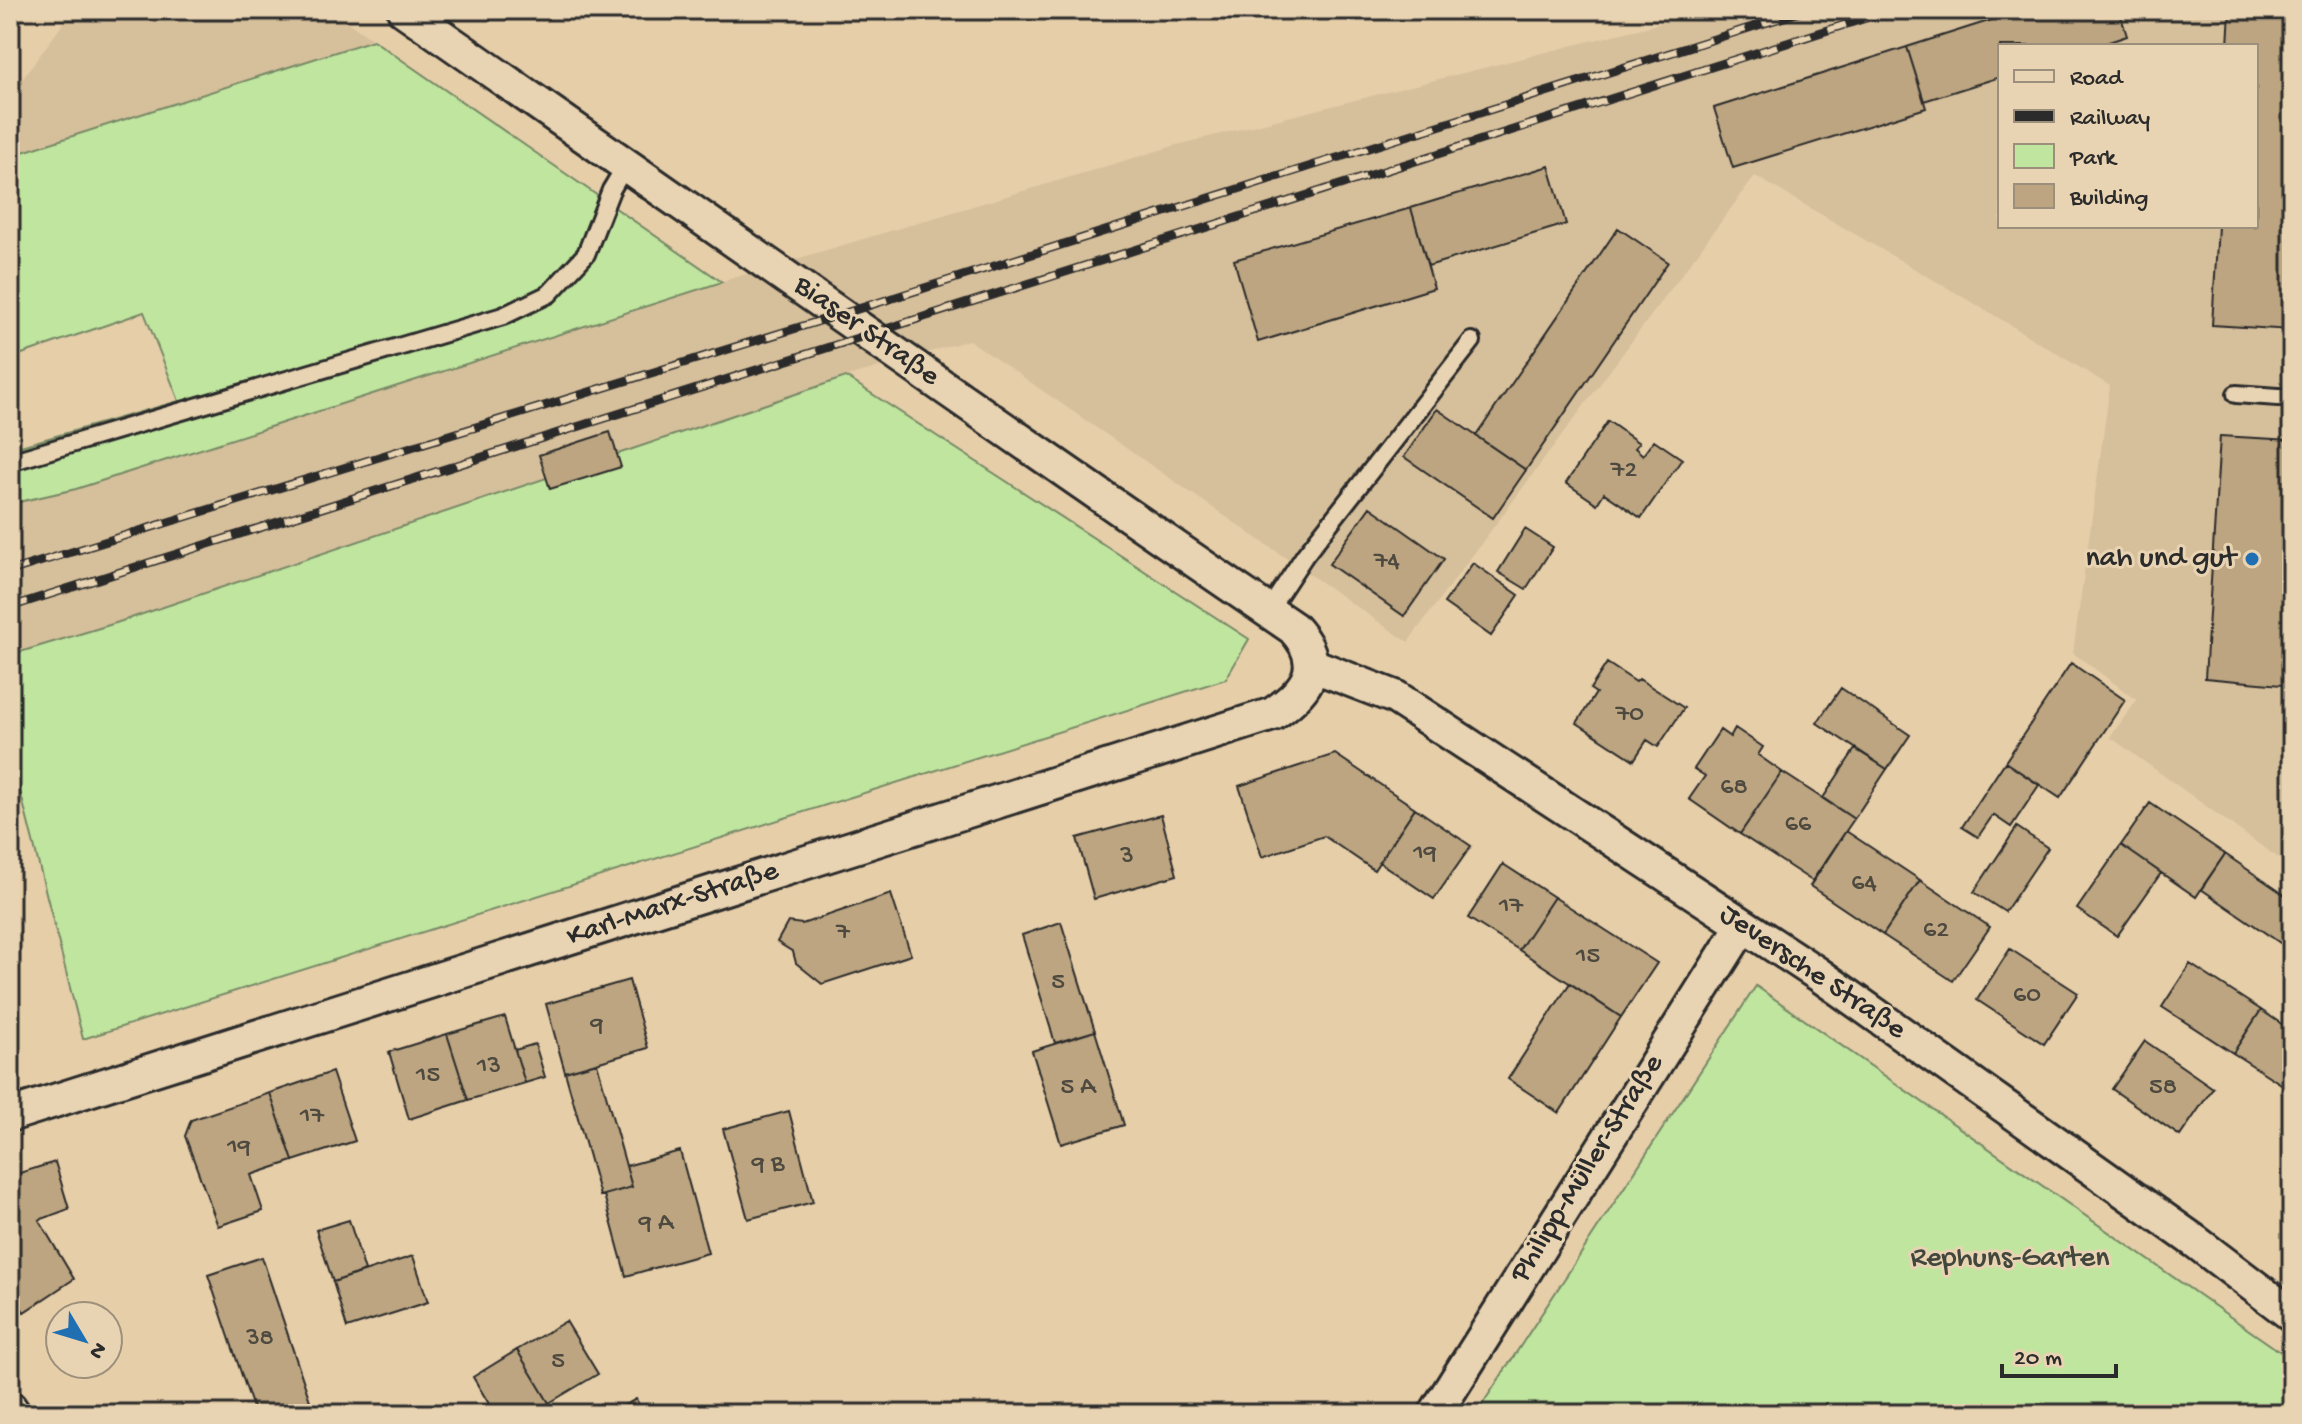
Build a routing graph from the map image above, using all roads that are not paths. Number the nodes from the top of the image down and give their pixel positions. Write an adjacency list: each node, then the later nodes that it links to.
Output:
1 (404, 10): 2 (street, Biaser Straße)
2 (626, 165): 6 (lane); 7 (street, Biaser Straße)
3 (1472, 341): 7 (lane)
4 (2236, 394): 5 (lane)
5 (2292, 398)
6 (10, 462)
7 (1268, 611): 8 (street, Biaser Straße)
8 (1312, 665): 9 (street, Jeversche Straße); 10 (street, Karl-Marx-Straße)
9 (1743, 925): 11 (street, Jeversche Straße); 14 (street, Philipp-Müller-Straße)
10 (10, 1115)
11 (2292, 1315)
12 (10, 1408): 13 (street)
13 (14, 1414)
14 (1435, 1414)

